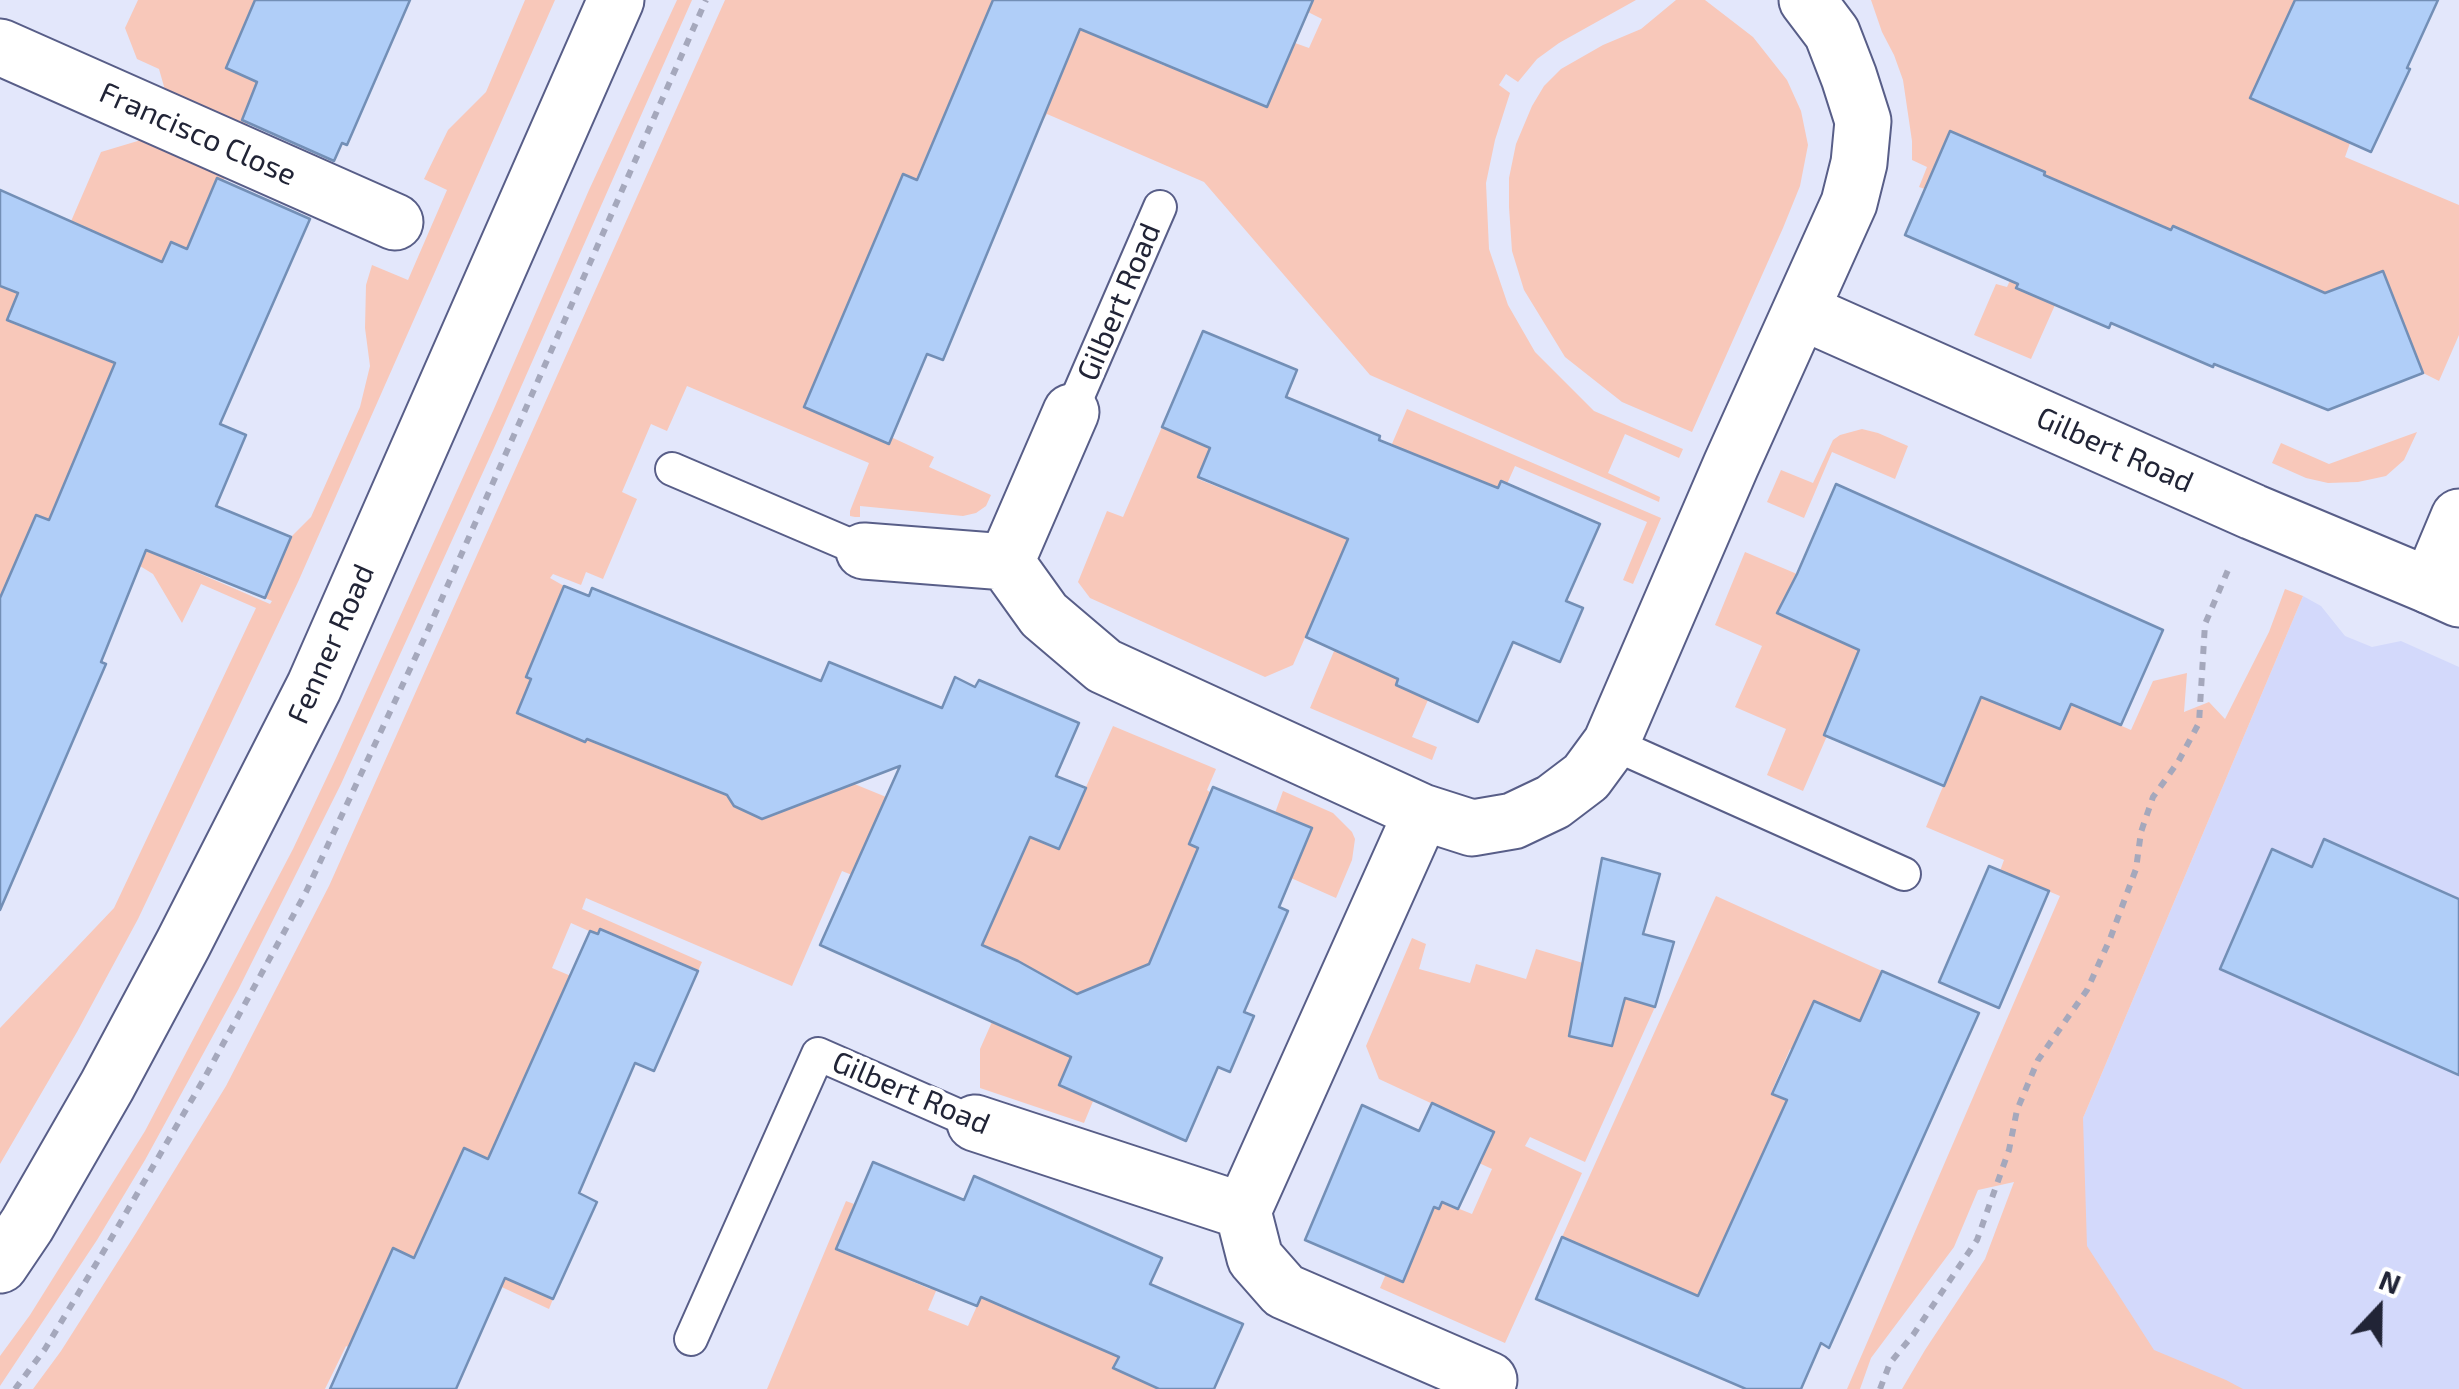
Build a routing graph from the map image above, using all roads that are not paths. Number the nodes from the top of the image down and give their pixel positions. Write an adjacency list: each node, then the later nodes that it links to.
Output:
1 (616, 0): 18 (street, Fenner Road)
2 (1806, 0): 6 (street)
3 (0, 46): 5 (street, Francisco Close)
4 (1160, 207): 7 (lane, Gilbert Road)
5 (395, 222)
6 (1801, 310): 12 (street, Gilbert Road); 13 (street)
7 (1071, 412): 11 (street, Gilbert Road)
8 (672, 469): 10 (lane)
9 (2459, 517): 12 (street, Gilbert Road)
10 (864, 551): 11 (street)
11 (1006, 562): 14 (street)
12 (2444, 592)
13 (1612, 743): 14 (street); 15 (lane)
14 (1422, 812): 17 (street)
15 (1904, 874)
16 (975, 1123): 17 (street, Gilbert Road); 19 (lane, Gilbert Road)
17 (1243, 1212): 20 (street)
18 (0, 1265)
19 (691, 1339)
20 (1500, 1385)

